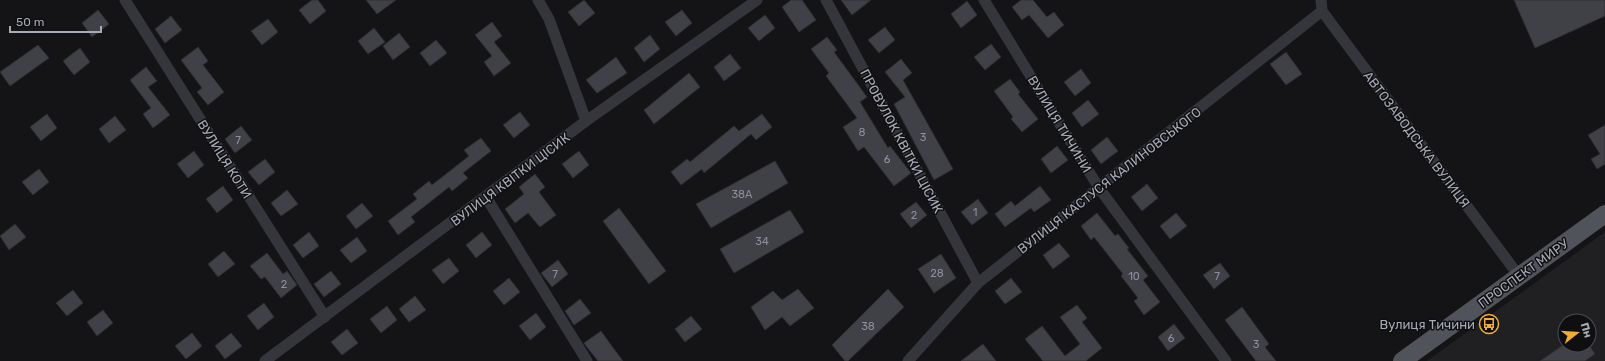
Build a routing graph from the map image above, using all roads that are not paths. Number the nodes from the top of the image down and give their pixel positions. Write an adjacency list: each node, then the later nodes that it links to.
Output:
1 (125, 0): 13 (street, ВУЛИЦЯ КОТИ)
2 (538, 0): 7 (street)
3 (757, 0): 7 (street, ВУЛИЦЯ КВІТКИ ЦІСИК)
4 (826, 0): 12 (street, ПРОВУЛОК КВІТКИ ЦІСИК)
5 (984, 0): 8 (street, ВУЛИЦЯ ТИЧИНИ)
6 (1322, 5): 8 (street, ВУЛИЦЯ КАСТУСЯ КАЛИНОВСЬКОГО); 11 (street, АВТОЗАВОДСЬКА ВУЛИЦЯ)
7 (586, 121): 9 (street, ВУЛИЦЯ КВІТКИ ЦІСИК)
8 (1099, 188): 12 (street, ВУЛИЦЯ КАСТУСЯ КАЛИНОВСЬКОГО); 17 (street, ВУЛИЦЯ ТИЧИНИ)
9 (486, 197): 13 (street, ВУЛИЦЯ КВІТКИ ЦІСИК); 15 (street)
10 (1605, 214): 11 (main road, ПРОСПЕКТ МИРУ)
11 (1519, 276): 18 (main road, ПРОСПЕКТ МИРУ)
12 (978, 282): 16 (street, ВУЛИЦЯ КАСТУСЯ КАЛИНОВСЬКОГО)
13 (326, 317): 14 (street, ВУЛИЦЯ КВІТКИ ЦІСИК)
14 (265, 361)
15 (587, 361)
16 (908, 361)
17 (1226, 361)
18 (1402, 361)

